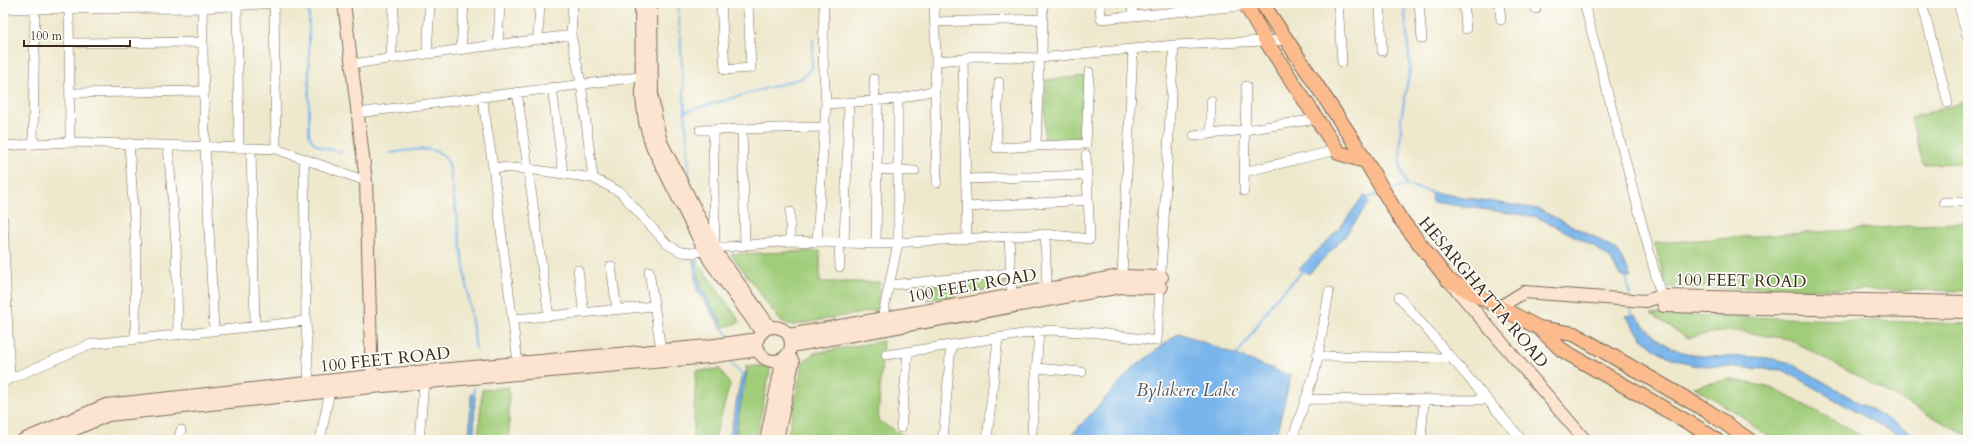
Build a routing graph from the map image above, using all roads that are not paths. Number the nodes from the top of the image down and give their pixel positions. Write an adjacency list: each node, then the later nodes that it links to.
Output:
1 (274, 3): 26 (street); 95 (street)
2 (344, 3): 58 (main road)
3 (394, 3): 54 (street)
4 (430, 3): 52 (street)
5 (464, 3): 49 (street)
6 (500, 3): 47 (street)
7 (540, 3): 40 (street)
8 (573, 3): 39 (street)
9 (641, 3): 60 (main road)
10 (651, 3): 60 (main road)
11 (721, 3): 12 (street)
12 (748, 3)
13 (824, 3): 76 (street)
14 (934, 3): 37 (street)
15 (1043, 3): 35 (street)
16 (1100, 3): 34 (street)
17 (1132, 3): 34 (street)
18 (1338, 3): 57 (street)
19 (1380, 3): 51 (street)
20 (1419, 3): 41 (street)
21 (1464, 3): 38 (street)
22 (1500, 3): 36 (street)
23 (1584, 3): 142 (street)
24 (1922, 3): 75 (street)
25 (1958, 3): 43 (street)
26 (237, 4): 30 (street); 93 (street)
27 (1246, 4): 28 (street); 31 (street); 44 (main road)
28 (1262, 4): 42 (main road, HESARGHATTA ROAD)
29 (69, 6): 30 (street); 33 (street); 46 (street)
30 (202, 6): 45 (street)
31 (1176, 7): 34 (street)
32 (3, 9): 33 (street)
33 (35, 9): 87 (street)
34 (1133, 16)
35 (1043, 19): 37 (street); 53 (street)
36 (1501, 20)
37 (935, 22): 56 (street)
38 (1466, 29)
39 (571, 34): 40 (street); 63 (street)
40 (538, 39): 47 (street)
41 (1422, 39)
42 (1286, 40): 44 (street); 99 (main road, HESARGHATTA ROAD)
43 (1968, 40)
44 (1266, 41): 48 (street); 78 (main road)
45 (203, 42): 46 (street); 67 (street)
46 (69, 43): 69 (street)
47 (498, 44): 49 (street)
48 (1174, 46): 50 (street); 137 (street)
49 (461, 49): 52 (street)
50 (1133, 49): 53 (street); 135 (street)
51 (1382, 51)
52 (427, 54): 54 (street)
53 (1040, 58): 55 (street); 92 (street)
54 (391, 59): 58 (street)
55 (963, 59): 56 (street); 109 (street)
56 (936, 61): 66 (street)
57 (1342, 62)
58 (351, 64): 77 (main road)
59 (1089, 72): 92 (street)
60 (648, 76): 63 (street); 128 (main road)
61 (874, 79): 72 (street)
62 (999, 82): 92 (street)
63 (581, 83): 65 (street); 108 (street)
64 (1246, 86): 83 (street)
65 (552, 87): 68 (street); 106 (street)
66 (935, 90): 71 (street); 111 (street)
67 (204, 91): 69 (street); 91 (street)
68 (517, 92): 70 (street); 101 (street)
69 (70, 93): 86 (street)
70 (482, 96): 77 (street); 100 (street)
71 (898, 99): 72 (street); 103 (street)
72 (876, 100): 74 (street); 102 (street)
73 (1211, 101): 84 (street)
74 (849, 102): 76 (street); 125 (street)
75 (1948, 103)
76 (826, 104): 123 (street)
77 (357, 113): 110 (main road)
78 (1317, 119): 83 (street); 96 (main road)
79 (822, 127): 80 (street)
80 (742, 129): 82 (street); 127 (street)
81 (700, 130): 82 (street)
82 (712, 130): 128 (street)
83 (1245, 130): 84 (street); 105 (street)
84 (1211, 134): 85 (street)
85 (1194, 136)
86 (70, 142): 87 (street); 88 (street)
87 (33, 144): 90 (street)
88 (129, 144): 89 (street); 161 (street)
89 (168, 145): 91 (street); 159 (street)
90 (3, 146)
91 (205, 146): 93 (street); 157 (street)
92 (1036, 146)
93 (239, 148): 94 (street)
94 (251, 148): 95 (street); 155 (street)
95 (276, 149): 98 (street)
96 (1337, 150): 99 (main road); 105 (street)
97 (1086, 155): 107 (street)
98 (304, 160): 110 (street); 154 (street)
99 (1365, 161): 136 (main road, HESARGHATTA ROAD)
100 (493, 167): 101 (street); 151 (street)
101 (528, 169): 106 (street); 150 (street)
102 (877, 169): 103 (street); 126 (street)
103 (898, 170): 104 (street); 124 (street)
104 (915, 171)
105 (1244, 172): 112 (street)
106 (563, 173): 108 (street)
107 (1087, 175): 109 (street); 113 (street)
108 (593, 178): 128 (street)
109 (967, 179): 116 (street)
110 (366, 181): 176 (main road)
111 (938, 183)
112 (1244, 191)
113 (1088, 200): 116 (street); 119 (street)
114 (1944, 202): 115 (street)
115 (1968, 202)
116 (966, 207): 121 (street)
117 (790, 212): 122 (street)
118 (3, 220): 132 (street)
119 (1045, 234): 120 (street); 139 (street)
120 (1010, 236): 121 (street); 134 (street)
121 (967, 239): 124 (street)
122 (790, 241): 123 (street); 127 (street)
123 (817, 241): 125 (street)
124 (898, 243): 126 (street); 138 (street)
125 (842, 244): 126 (street); 130 (street)
126 (876, 244)
127 (745, 246): 128 (street)
128 (710, 249): 162 (main road)
129 (611, 266): 147 (street)
130 (840, 267)
131 (578, 270): 148 (street)
132 (4, 271): 153 (street)
133 (649, 271): 145 (street)
134 (1011, 273): 138 (street); 141 (street)
135 (1122, 276): 137 (main road, 100 FEET ROAD); 139 (main road, 100 FEET ROAD)
136 (1448, 280): 146 (main road); 198 (main road, HESARGHATTA ROAD)
137 (1162, 283): 158 (street); 164 (main road, 100 FEET ROAD)
138 (889, 285): 152 (street)
139 (1047, 289): 141 (main road, 100 FEET ROAD)
140 (1330, 292): 169 (street)
141 (1012, 296): 152 (main road, 100 FEET ROAD)
142 (1661, 296): 144 (main road, 100 FEET ROAD); 146 (main road); 149 (main road, 100 FEET ROAD)
143 (1399, 297): 170 (street)
144 (1968, 302)
145 (654, 306): 147 (street); 165 (street)
146 (1500, 307): 156 (main road)
147 (617, 310): 148 (street)
148 (584, 312): 150 (street)
149 (1968, 312)
150 (549, 316): 151 (street)
151 (513, 319): 171 (street)
152 (882, 319): 164 (main road, 100 FEET ROAD)
153 (5, 320): 172 (street)
154 (306, 321): 155 (street); 178 (street)
155 (255, 326): 157 (street)
156 (1539, 328): 199 (main road, HESARGHATTA ROAD); 200 (main road, HESARGHATTA ROAD)
157 (214, 331): 159 (street)
158 (1039, 332): 160 (street); 173 (street)
159 (178, 335): 161 (street)
160 (998, 338): 163 (street); 194 (street)
161 (135, 339): 175 (street)
162 (757, 340): 164 (main road); 164 (main road); 166 (main road, 100 FEET ROAD)
163 (951, 345): 167 (street); 193 (street)
164 (787, 349): 191 (main road); 192 (main road)
165 (661, 350): 166 (main road, 100 FEET ROAD); 171 (main road, 100 FEET ROAD)
166 (708, 351): 177 (main road, 100 FEET ROAD)
167 (908, 352): 168 (street); 183 (street)
168 (886, 355)
169 (1317, 356): 170 (street); 180 (street)
170 (1452, 358): 182 (street)
171 (518, 363): 176 (main road, 100 FEET ROAD)
172 (6, 366): 175 (street)
173 (1036, 368): 174 (street); 185 (street)
174 (1082, 372)
175 (7, 381)
176 (372, 382): 177 (main road, 100 FEET ROAD); 178 (main road, 100 FEET ROAD); 179 (main road, 100 FEET ROAD)
177 (424, 382): 190 (street)
178 (309, 388): 179 (main road, 100 FEET ROAD); 186 (main road, 100 FEET ROAD); 187 (main road, 100 FEET ROAD)
179 (330, 391): 189 (street)
180 (1305, 399): 181 (street); 195 (street)
181 (1424, 400): 182 (street); 196 (street)
182 (1488, 400): 197 (street)
183 (901, 428)
184 (181, 430): 188 (street)
185 (1032, 431)
186 (23, 440)
187 (50, 440)
188 (178, 440)
189 (320, 440)
190 (419, 440)
191 (766, 440)
192 (777, 440)
193 (943, 440)
194 (987, 440)
195 (1292, 440)
196 (1421, 440)
197 (1522, 440)
198 (1585, 440)
199 (1716, 440)
200 (1749, 440)

